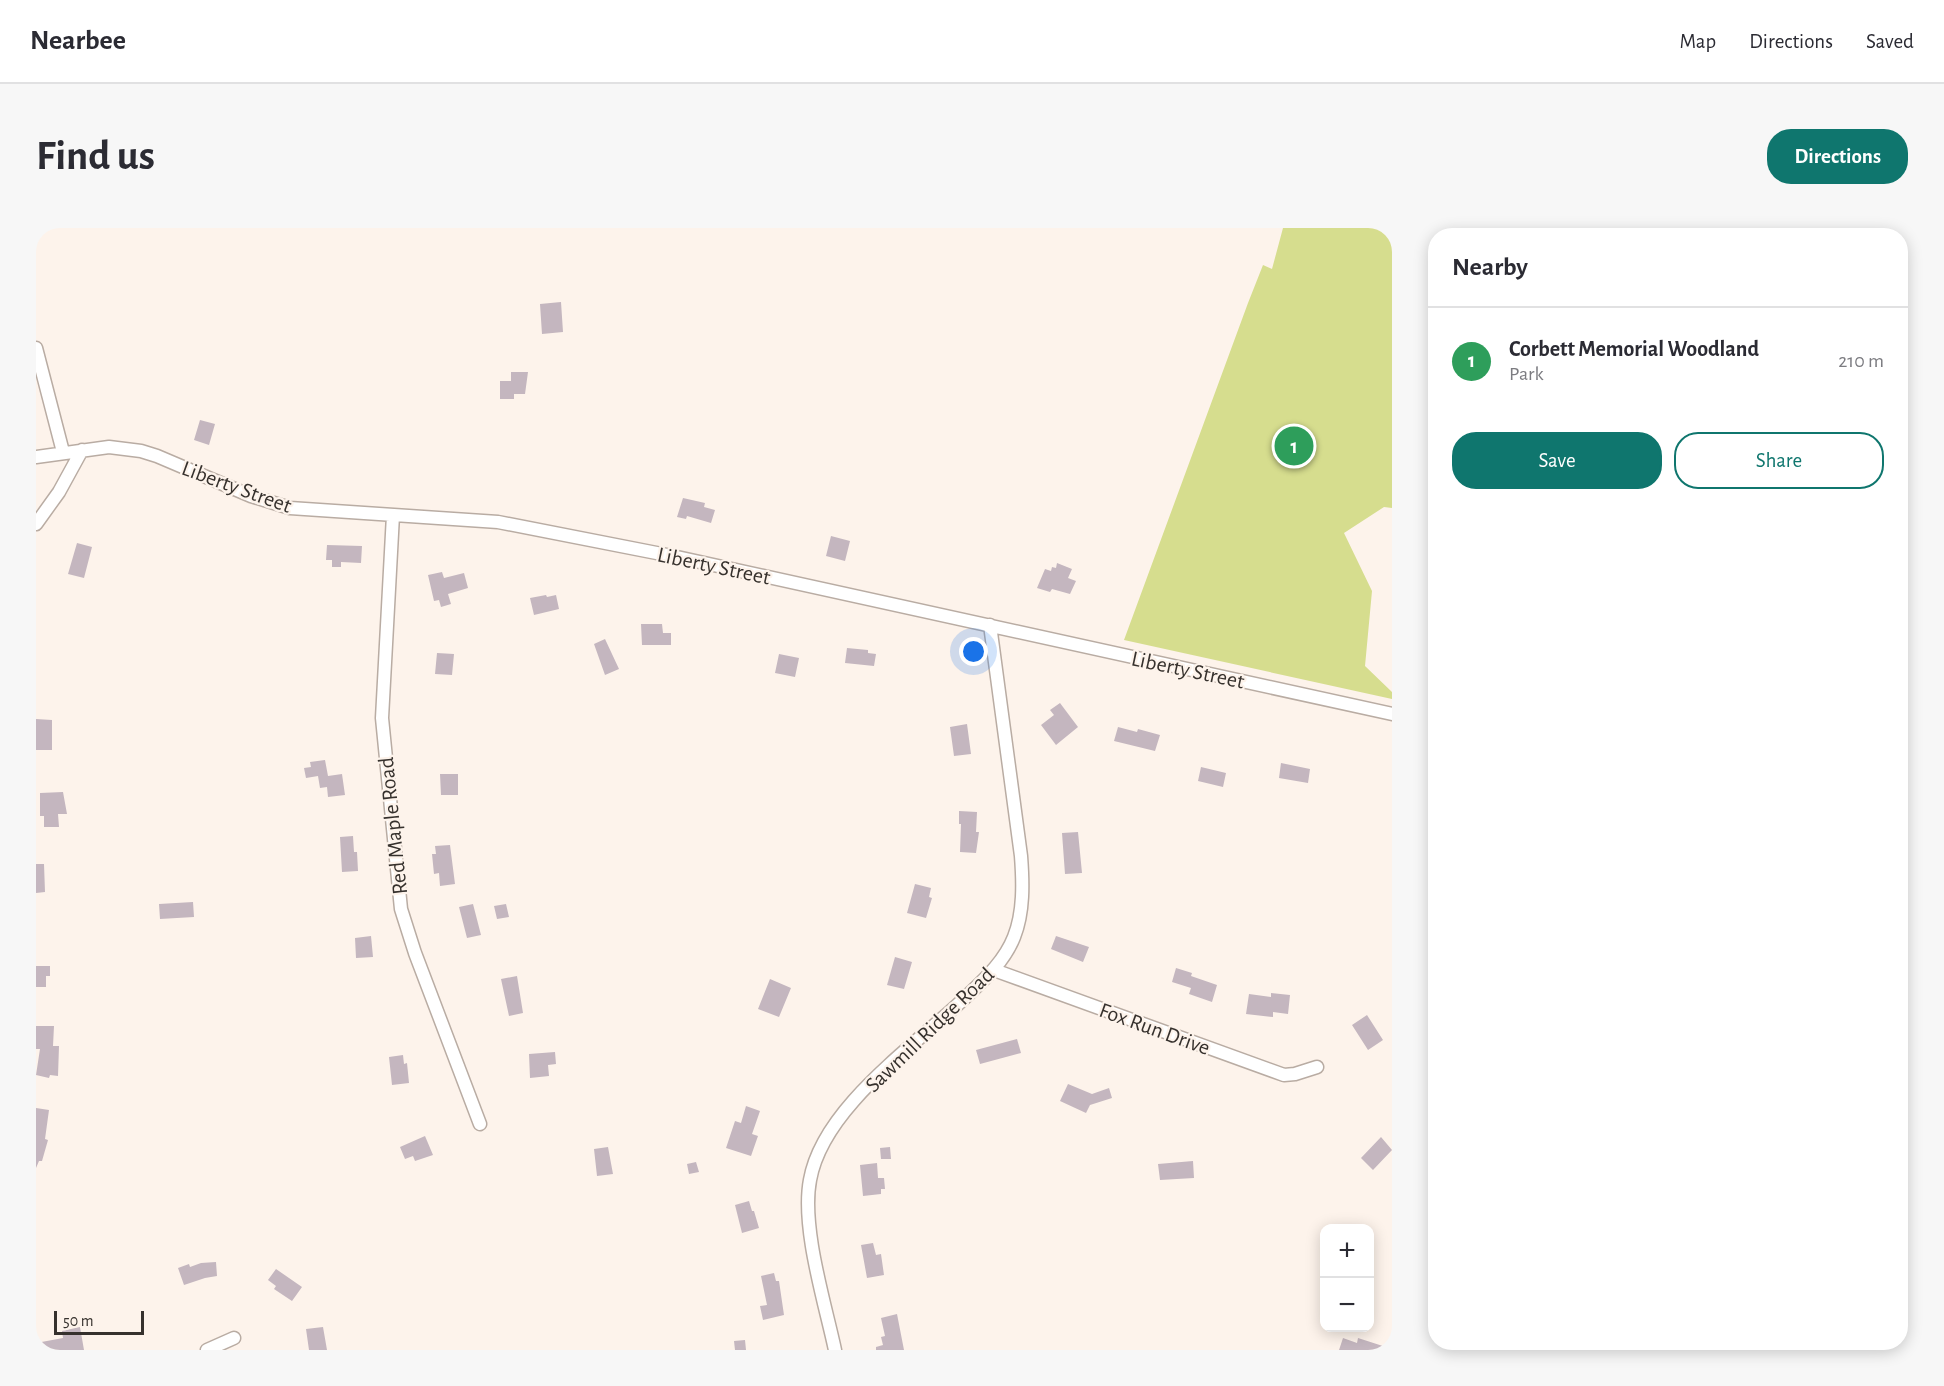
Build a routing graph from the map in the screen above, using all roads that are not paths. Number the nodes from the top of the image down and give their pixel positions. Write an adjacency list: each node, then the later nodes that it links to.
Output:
1 (36, 348): 3 (street)
2 (82, 450): 3 (street, Liberty Street); 5 (street, Liberty Street); 6 (street)
3 (63, 452): 4 (street, Liberty Street)
4 (36, 457)
5 (393, 515): 7 (street, Liberty Street); 11 (street, Red Maple Road)
6 (36, 524)
7 (990, 625): 8 (street, Liberty Street); 9 (street, Sawmill Ridge Road)
8 (1392, 714)
9 (994, 970): 10 (street, Fox Run Drive); 14 (street, Sawmill Ridge Road)
10 (1317, 1067)
11 (480, 1124)
12 (234, 1338): 13 (street)
13 (207, 1350)
14 (835, 1350)

